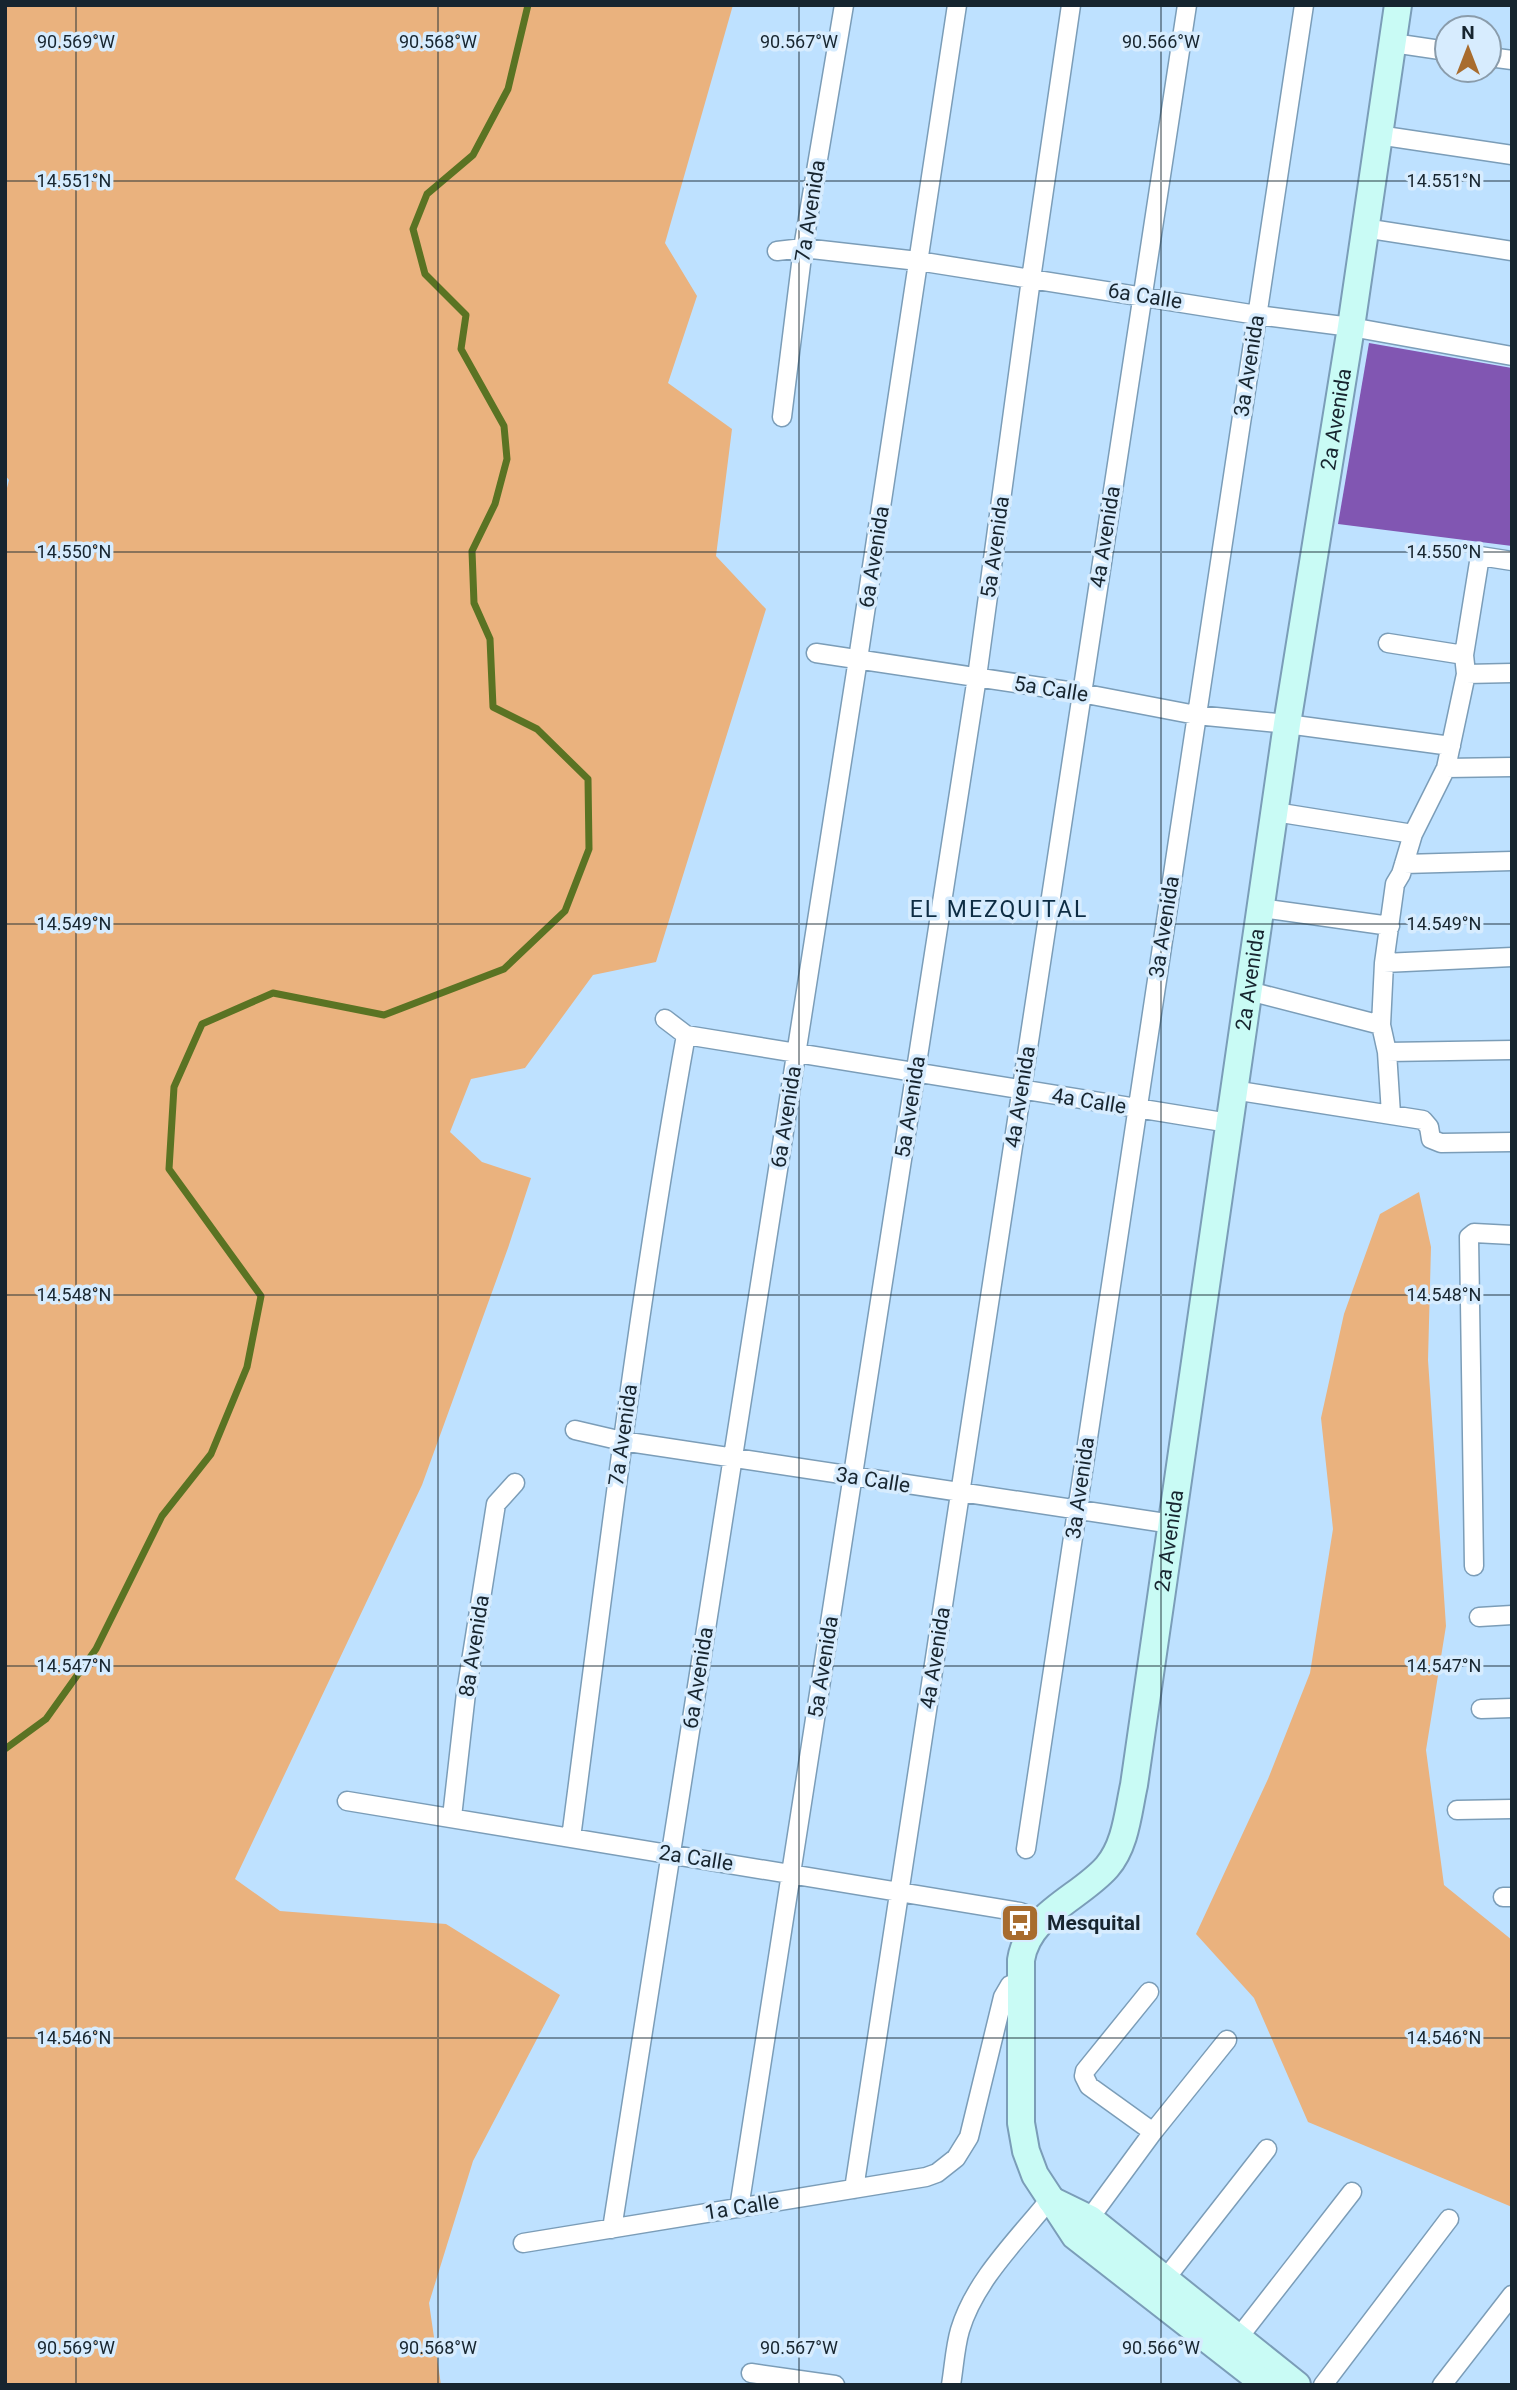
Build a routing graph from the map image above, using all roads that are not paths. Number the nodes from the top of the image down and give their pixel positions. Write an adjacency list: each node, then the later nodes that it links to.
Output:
1 (844, 5): 12 (street, 7a Avenida)
2 (957, 5): 15 (street, 6a Avenida)
3 (1072, 5): 16 (street, 5a Avenida)
4 (1187, 5): 17 (street, 4a Avenida)
5 (1304, 5): 18 (street, 3a Avenida)
6 (1398, 5): 7 (main road, 2a Avenida)
7 (1393, 43): 8 (street); 9 (main road, 2a Avenida)
8 (1433, 49)
9 (1378, 135): 10 (street); 11 (main road, 2a Avenida)
10 (1512, 155)
11 (1364, 228): 14 (street); 19 (main road, 2a Avenida)
12 (803, 248): 13 (street, 6a Calle); 15 (street, 6a Calle); 21 (street, 7a Avenida)
13 (777, 251)
14 (1512, 251)
15 (918, 261): 16 (street, 6a Calle); 26 (street, 6a Avenida)
16 (1031, 279): 17 (street, 6a Calle); 29 (street, 5a Avenida)
17 (1142, 296): 18 (street, 6a Calle); 30 (street, 4a Avenida)
18 (1256, 315): 19 (street, 6a Calle); 31 (street, 3a Avenida)
19 (1351, 327): 20 (street, 6a Calle); 32 (main road, 2a Avenida)
20 (1512, 356)
21 (782, 417)
22 (1512, 562): 25 (street)
23 (1388, 643): 25 (street)
24 (816, 653): 26 (street, 5a Calle)
25 (1464, 655): 28 (street)
26 (858, 659): 29 (street, 5a Calle); 50 (street, 6a Avenida)
27 (1512, 673): 28 (street)
28 (1466, 674): 33 (street)
29 (977, 677): 30 (street, 5a Calle); 51 (street, 5a Avenida)
30 (1082, 693): 31 (street, 5a Calle); 53 (street, 4a Avenida)
31 (1196, 715): 32 (street, 5a Calle); 54 (street, 3a Avenida)
32 (1287, 724): 33 (street, 5a Calle); 36 (main road, 2a Avenida)
33 (1451, 746): 35 (street)
34 (1512, 766): 35 (street)
35 (1446, 768): 37 (street)
36 (1275, 813): 37 (street); 40 (main road, 2a Avenida)
37 (1413, 834): 39 (street)
38 (1512, 861): 39 (street)
39 (1404, 864): 41 (street)
40 (1261, 908): 41 (street); 44 (main road, 2a Avenida)
41 (1390, 926): 43 (street)
42 (1512, 957): 43 (street)
43 (1384, 963): 46 (street)
44 (1249, 991): 46 (street); 52 (main road, 2a Avenida)
45 (665, 1019): 47 (street, 4a Calle)
46 (1381, 1025): 49 (street)
47 (686, 1035): 50 (street, 4a Calle); 60 (street, 7a Avenida)
48 (1512, 1050): 49 (street)
49 (1387, 1052): 55 (street)
50 (796, 1054): 51 (street, 4a Calle); 61 (street, 6a Avenida)
51 (915, 1074): 53 (street, 4a Calle); 62 (street, 5a Avenida)
52 (1233, 1090): 55 (street); 56 (main road, 2a Avenida)
53 (1021, 1091): 54 (street, 4a Calle); 64 (street, 4a Avenida)
54 (1136, 1109): 56 (street, 4a Calle); 65 (street, 3a Avenida)
55 (1391, 1114): 57 (street)
56 (1229, 1123): 66 (main road, 2a Avenida)
57 (1512, 1142)
58 (1512, 1235): 67 (street)
59 (575, 1430): 60 (street, 3a Calle)
60 (622, 1441): 61 (street, 3a Calle); 76 (street, 7a Avenida)
61 (732, 1458): 62 (street, 3a Calle); 78 (street, 6a Avenida)
62 (852, 1476): 64 (street, 3a Calle); 79 (street, 5a Avenida)
63 (515, 1483): 75 (street, 8a Avenida)
64 (960, 1493): 65 (street, 3a Calle); 80 (street, 4a Avenida)
65 (1077, 1509): 66 (street, 3a Calle); 77 (street, 3a Avenida)
66 (1172, 1524): 81 (main road, 2a Avenida)
67 (1474, 1566)
68 (1512, 1615): 69 (street)
69 (1479, 1617)
70 (1481, 1709): 71 (street)
71 (1512, 1709)
72 (347, 1801): 75 (street, 2a Calle)
73 (1512, 1809): 74 (street)
74 (1457, 1810)
75 (452, 1817): 76 (street, 2a Calle)
76 (571, 1838): 78 (street, 2a Calle)
77 (1026, 1849)
78 (670, 1854): 79 (street, 2a Calle); 93 (street, 6a Avenida)
79 (791, 1874): 80 (street, 2a Calle); 90 (street, 5a Avenida)
80 (899, 1891): 81 (street, 2a Calle); 87 (street, 4a Avenida)
81 (1042, 1920): 82 (main road, 2a Avenida)
82 (1020, 1982): 87 (street, 1a Calle); 89 (main road, 2a Avenida)
83 (1149, 1992): 85 (street)
84 (1227, 2040): 85 (street)
85 (1153, 2132): 92 (street)
86 (1267, 2149): 95 (street)
87 (854, 2189): 90 (street, 1a Calle)
88 (1352, 2192): 97 (street)
89 (1050, 2199): 92 (main road); 100 (street)
90 (739, 2208): 93 (street, 1a Calle)
91 (1449, 2218): 103 (street)
92 (1083, 2228): 95 (main road); 101 (main road)
93 (612, 2229): 94 (street, 1a Calle)
94 (523, 2244)
95 (1166, 2278): 97 (main road)
96 (1512, 2295): 104 (street)
97 (1239, 2337): 102 (main road)
98 (751, 2373): 99 (street)
99 (835, 2385)
100 (951, 2385)
101 (1266, 2385)
102 (1297, 2385)
103 (1323, 2385)
104 (1442, 2385)

